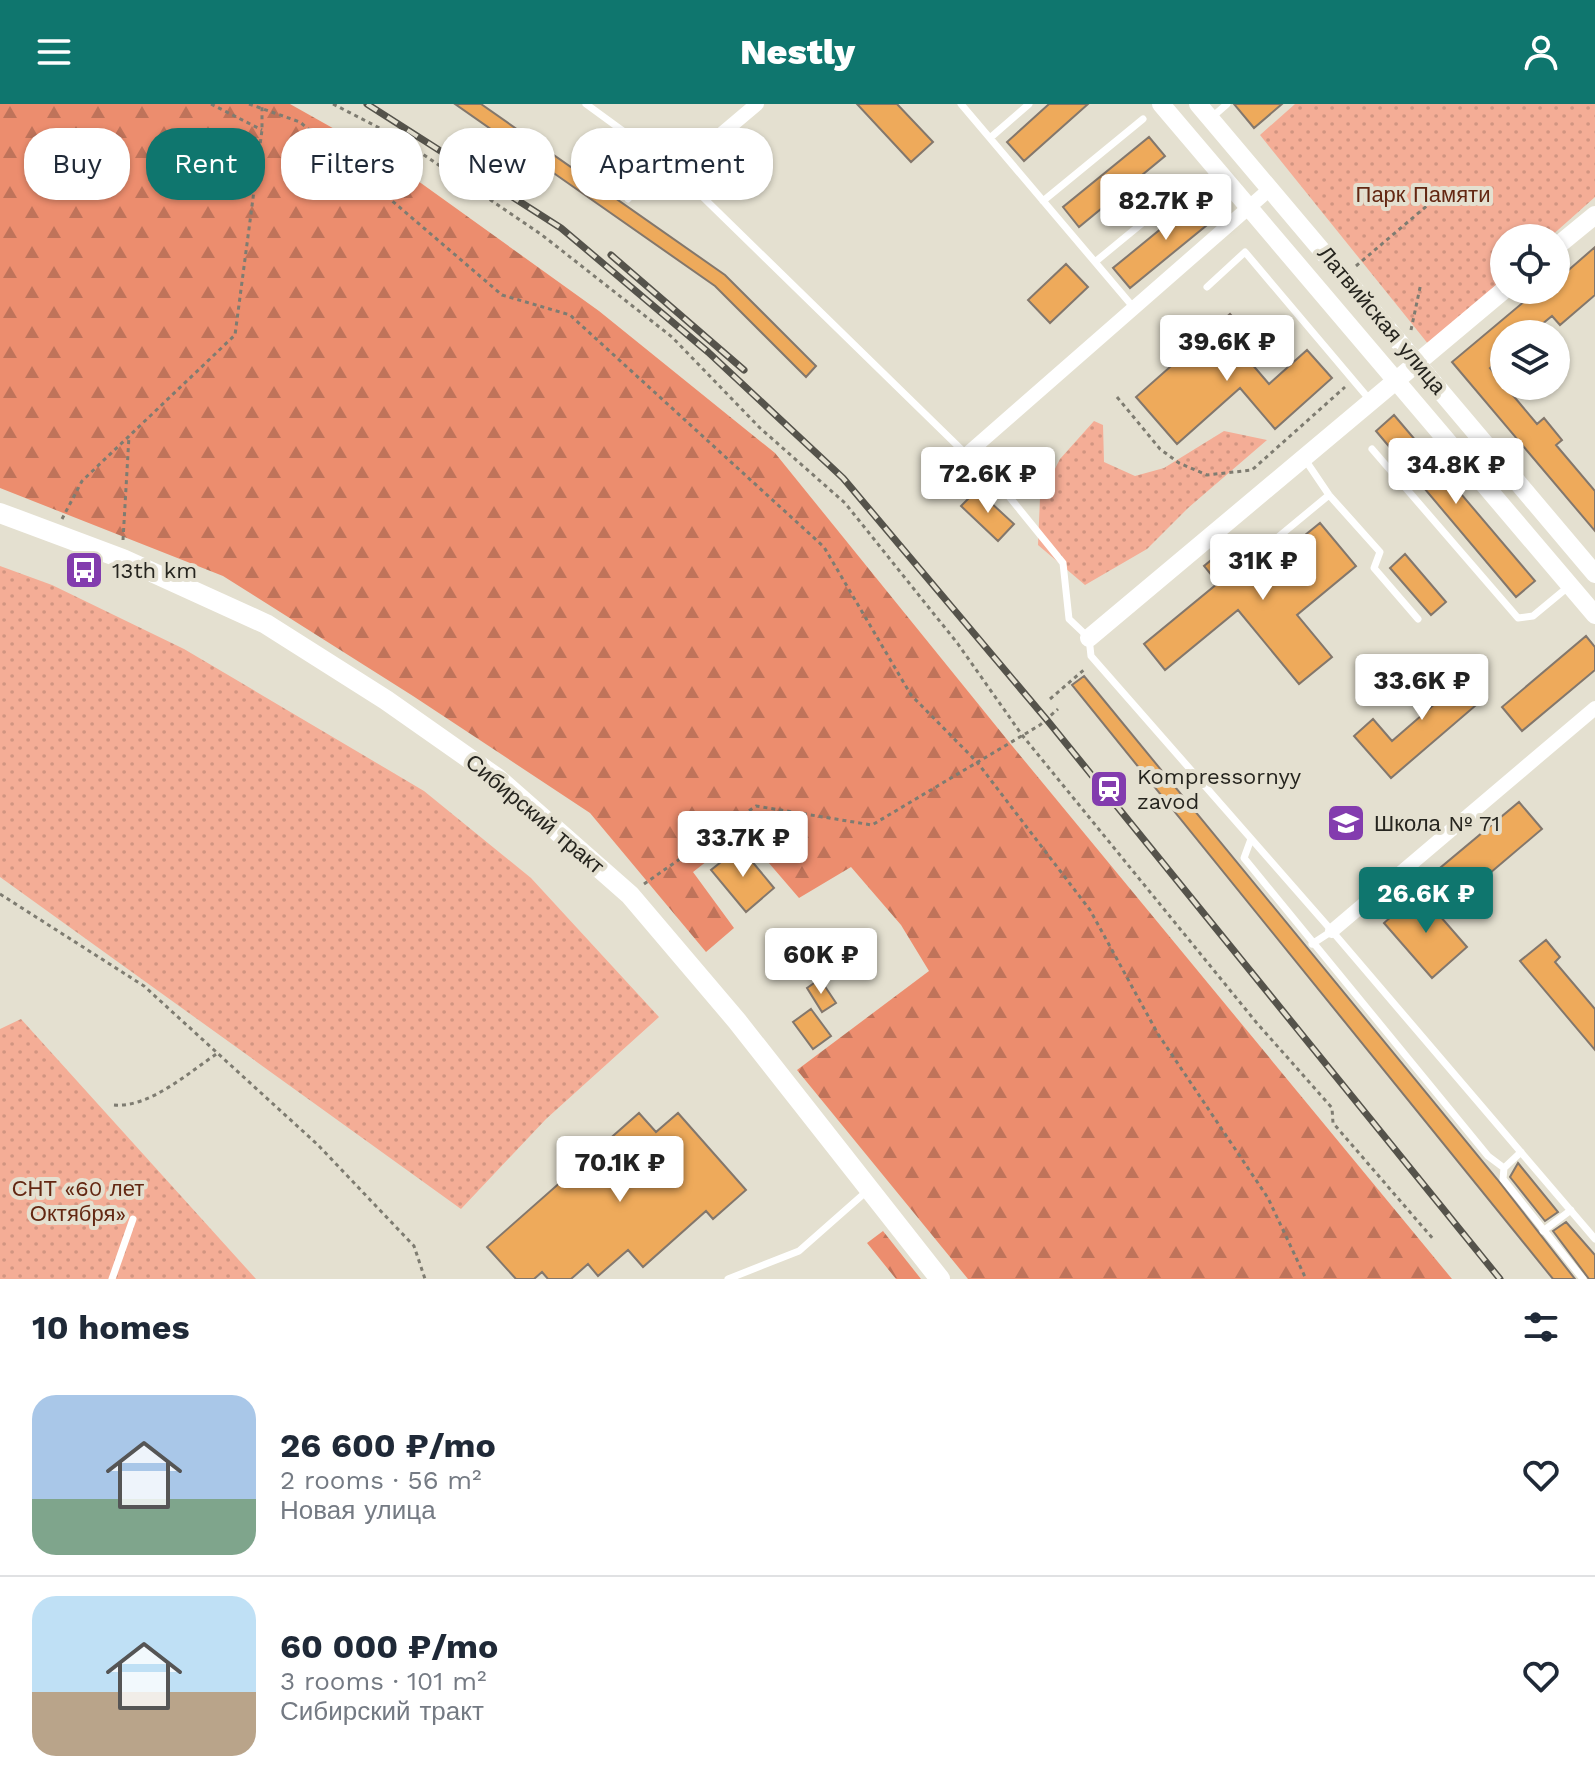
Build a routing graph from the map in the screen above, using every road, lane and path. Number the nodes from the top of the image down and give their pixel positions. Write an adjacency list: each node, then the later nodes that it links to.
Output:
1 (211, 104): 14 (path)
2 (249, 104): 12 (path)
3 (262, 104): 12 (path)
4 (333, 104): 57 (path)
5 (586, 104): 16 (lane)
6 (757, 104): 17 (street)
7 (961, 104): 18 (lane)
8 (1029, 104): 18 (lane)
9 (1161, 104): 25 (street, Латвийская улица)
10 (1227, 104): 11 (lane)
11 (1205, 111): 20 (street, Латвийская улица)
12 (263, 112): 15 (path); 58 (path)
13 (1143, 119): 24 (lane)
14 (258, 128)
15 (262, 128)
16 (618, 128)
17 (729, 128)
18 (990, 138): 24 (lane)
19 (1191, 183): 28 (lane)
20 (1271, 188): 25 (street); 35 (street, Латвийская улица)
21 (1442, 193): 29 (path)
22 (253, 200): 40 (path)
23 (705, 200): 42 (lane)
24 (1043, 201): 28 (lane)
25 (1249, 207): 33 (street); 36 (street, Латвийская улица)
26 (1595, 215): 27 (street)
27 (1570, 236)
28 (1095, 262): 33 (lane)
29 (1356, 266)
30 (1421, 283): 34 (path)
31 (1207, 287): 37 (lane)
32 (1490, 301): 35 (street)
33 (1134, 308): 42 (street)
34 (1410, 331)
35 (1416, 362): 36 (street); 49 (street, Латвийская улица)
36 (1397, 378): 39 (street); 50 (street, Латвийская улица)
37 (1353, 380): 38 (path); 39 (lane)
38 (1117, 397)
39 (1370, 400): 43 (street)
40 (129, 436): 46 (path); 48 (path)
41 (1372, 449): 50 (lane)
42 (967, 454): 53 (lane)
43 (1302, 457): 44 (lane); 53 (street)
44 (1329, 495): 47 (lane); 52 (lane)
45 (0, 513): 46 (main road, Сибирский тракт)
46 (55, 533): 48 (main road, Сибирский тракт)
47 (1260, 552)
48 (123, 559): 68 (main road, Сибирский тракт)
49 (1595, 574)
50 (1570, 585): 51 (street, Латвийская улица)
51 (1595, 615)
52 (1418, 619)
53 (1090, 647): 54 (path); 59 (lane)
54 (1050, 699)
55 (1595, 708): 62 (street)
56 (1058, 709): 57 (path)
57 (1022, 735): 58 (path); 73 (path)
58 (977, 762): 60 (path); 78 (path)
59 (1251, 839): 62 (lane); 63 (lane)
60 (641, 886)
61 (0, 894): 64 (path)
62 (1332, 931): 63 (lane); 66 (lane)
63 (1312, 944): 67 (lane)
64 (218, 1053): 65 (path); 75 (path)
65 (114, 1105)
66 (1521, 1152): 67 (lane); 69 (lane)
67 (1504, 1168): 71 (lane)
68 (869, 1189): 76 (lane); 77 (main road, Сибирский тракт)
69 (1571, 1210): 71 (lane); 72 (lane)
70 (133, 1219): 74 (lane)
71 (1543, 1231): 79 (lane)
72 (1595, 1239)
73 (1434, 1240)
74 (112, 1279)
75 (425, 1279)
76 (728, 1279)
77 (940, 1279)
78 (1306, 1279)
79 (1583, 1279)

